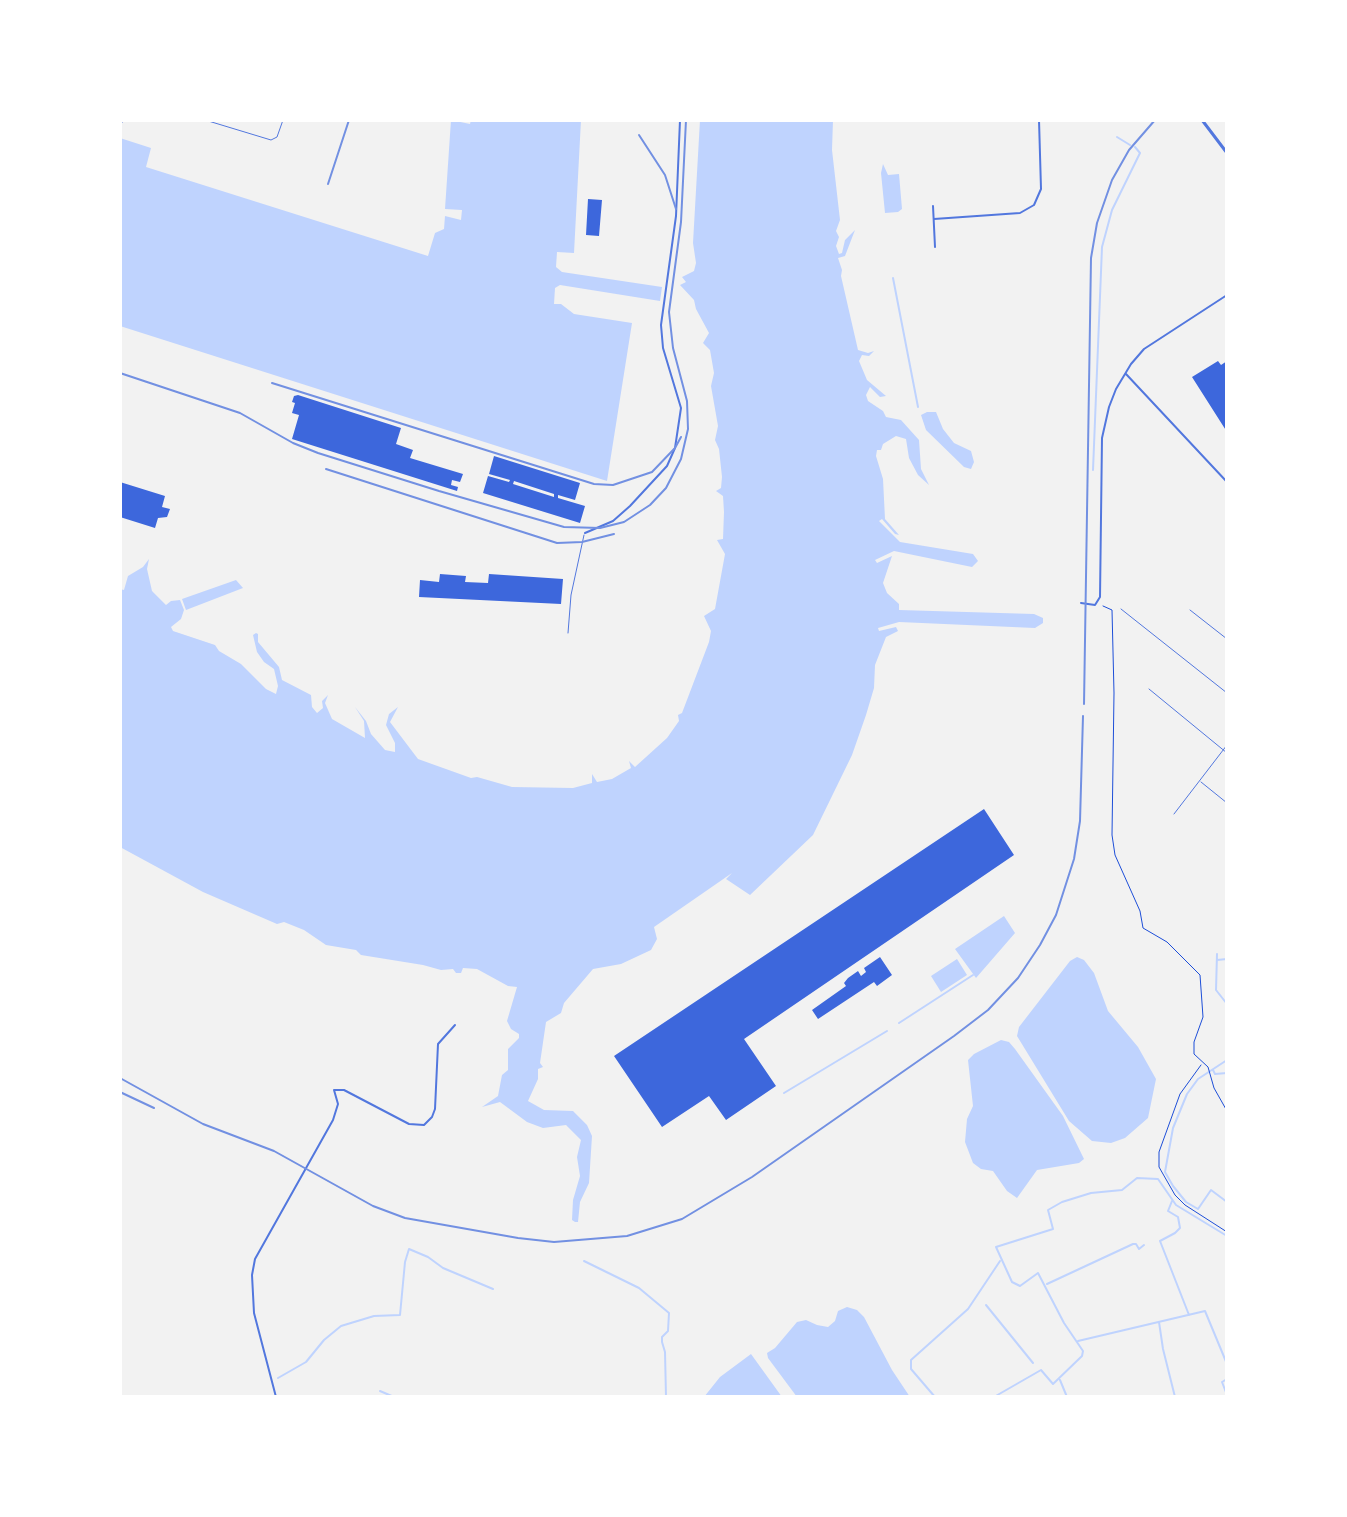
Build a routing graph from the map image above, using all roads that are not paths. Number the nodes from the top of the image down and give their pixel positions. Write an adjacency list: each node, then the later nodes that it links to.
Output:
1 (127, 120): 7 (lane)
2 (205, 120): 3 (lane)
3 (283, 120)
4 (680, 120): 15 (street)
5 (1039, 120): 10 (street)
6 (1202, 120): 8 (street)
7 (120, 123)
8 (1227, 153)
9 (933, 206): 10 (street)
10 (934, 219): 11 (street)
11 (935, 247)
12 (1227, 295): 13 (street)
13 (1125, 373): 14 (street); 16 (street)
14 (1227, 482)
15 (585, 533): 19 (lane)
16 (1081, 603)
17 (1121, 609): 22 (lane)
18 (1190, 610): 20 (lane)
19 (568, 633)
20 (1227, 639)
21 (1149, 689): 24 (lane)
22 (1227, 693)
23 (1227, 745): 24 (lane)
24 (1223, 750): 25 (lane); 26 (lane)
25 (1227, 753)
26 (1199, 781): 27 (lane); 28 (lane)
27 (1227, 803)
28 (1174, 814)
29 (455, 1025): 30 (street)
30 (276, 1397)

